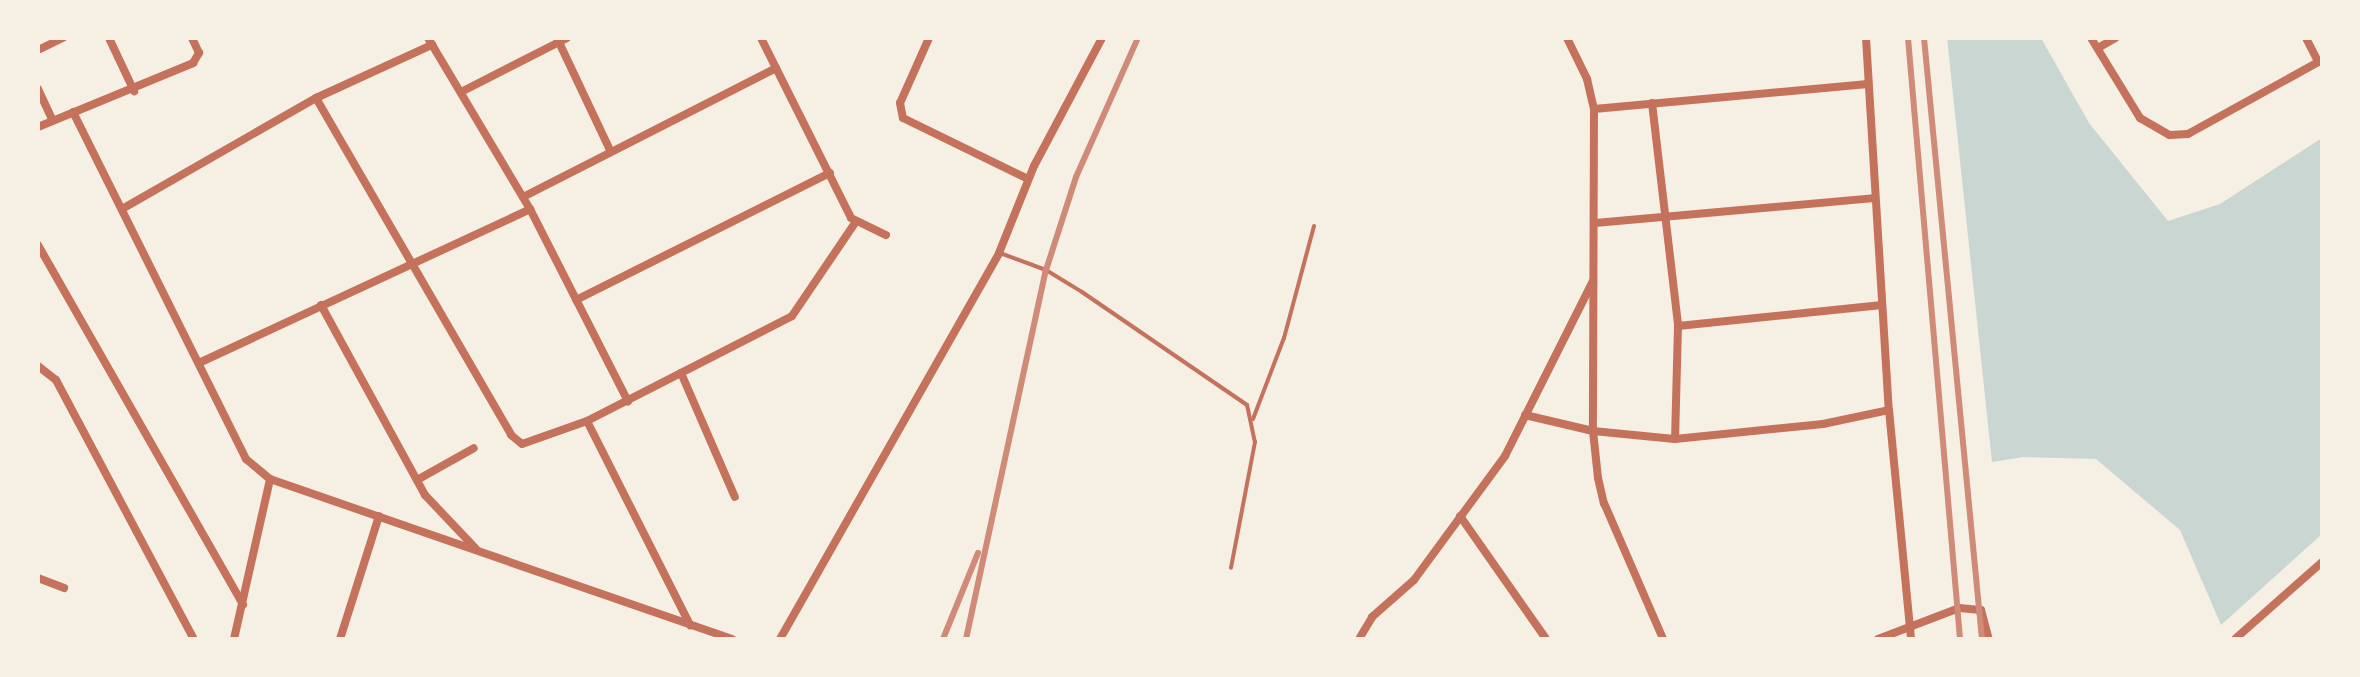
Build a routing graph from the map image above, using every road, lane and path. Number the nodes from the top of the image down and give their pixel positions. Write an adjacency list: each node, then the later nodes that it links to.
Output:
1 (63, 38): 15 (street)
2 (109, 38): 20 (street)
3 (192, 38): 20 (street)
4 (761, 38): 17 (street)
5 (929, 38): 30 (street)
6 (1102, 38): 30 (street)
7 (1567, 38): 24 (street)
8 (1866, 38): 18 (street)
9 (2091, 38): 14 (street)
10 (2115, 38): 14 (street)
11 (2306, 38): 16 (street)
12 (560, 39): 21 (street); 28 (street)
13 (430, 42): 21 (street); 22 (street)
14 (2098, 48): 16 (street)
15 (38, 50)
16 (2320, 61)
17 (776, 68): 28 (street); 29 (street)
18 (1868, 84): 23 (street); 32 (street)
19 (38, 89): 26 (street)
20 (134, 91): 25 (street)
21 (461, 92): 31 (street)
22 (316, 98): 33 (street); 42 (street)
23 (1652, 103): 24 (street); 35 (street)
24 (1594, 109): 37 (street)
25 (73, 112): 26 (street); 33 (street)
26 (53, 121): 27 (street)
27 (38, 127)
28 (611, 152): 31 (street)
29 (830, 173): 36 (street); 44 (street)
30 (1028, 179): 41 (street)
31 (523, 197): 34 (street)
32 (1874, 198): 35 (street); 46 (street)
33 (122, 209): 48 (street)
34 (530, 209): 42 (street); 44 (street)
35 (1664, 215): 37 (street); 47 (street)
36 (855, 223): 39 (street); 50 (street)
37 (1595, 223): 43 (street)
38 (1314, 226): 54 (lane)
39 (886, 235)
40 (38, 245): 69 (street)
41 (999, 253): 54 (lane); 76 (street)
42 (413, 263): 45 (street); 55 (street)
43 (1594, 278): 53 (street); 56 (street)
44 (576, 300): 51 (street)
45 (321, 305): 48 (street); 60 (street)
46 (1882, 305): 47 (street); 52 (street)
47 (1678, 326): 57 (street)
48 (201, 362): 59 (street)
49 (38, 366): 72 (street)
50 (681, 373): 51 (street); 61 (street)
51 (628, 401): 55 (street)
52 (1889, 410): 57 (street); 71 (street)
53 (1525, 415): 56 (street); 63 (street)
54 (1253, 419): 66 (lane)
55 (587, 421): 70 (street)
56 (1593, 431): 57 (street); 79 (street)
57 (1675, 439)
58 (474, 448): 60 (street)
59 (270, 479): 62 (street); 69 (street)
60 (417, 480): 64 (street)
61 (735, 497)
62 (379, 516): 64 (street); 74 (street)
63 (1460, 516): 77 (street); 78 (street)
64 (480, 552): 70 (street)
65 (2322, 562): 83 (street)
66 (1231, 568)
67 (38, 578): 68 (street)
68 (64, 588)
69 (243, 605): 73 (street)
70 (690, 625): 75 (street)
71 (1910, 626): 80 (street); 81 (street); 82 (street)
72 (194, 639)
73 (234, 639)
74 (340, 639)
75 (732, 639)
76 (780, 639)
77 (1359, 639)
78 (1546, 639)
79 (1663, 639)
80 (1878, 639)
81 (1911, 639)
82 (1989, 639)
83 (2236, 639)

